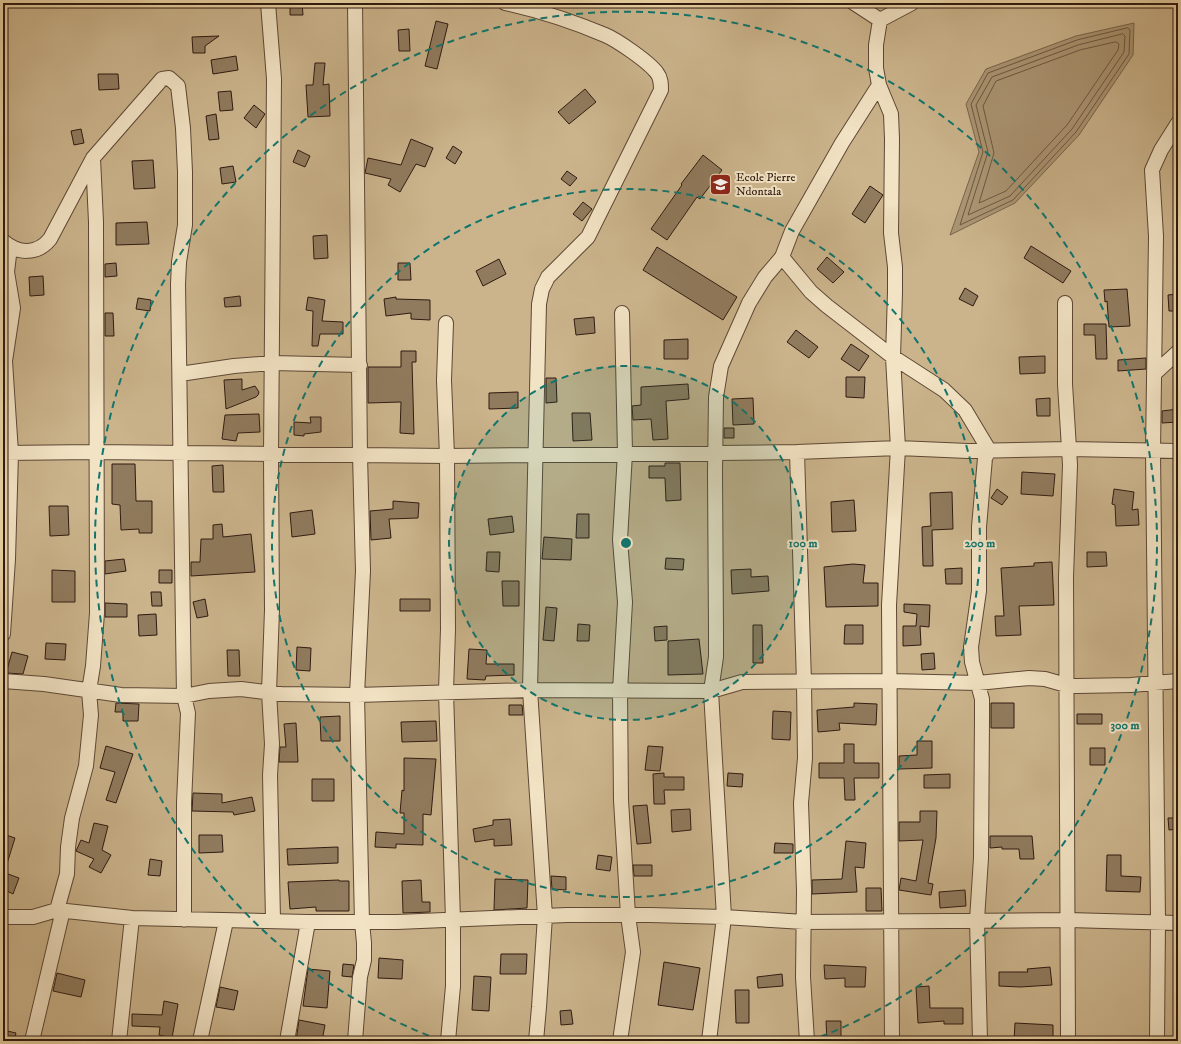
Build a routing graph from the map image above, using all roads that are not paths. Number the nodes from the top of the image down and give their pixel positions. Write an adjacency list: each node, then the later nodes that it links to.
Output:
1 (268, 3): 19 (street)
2 (355, 3): 20 (street)
3 (505, 3): 33 (street)
4 (854, 3): 6 (street)
5 (912, 3): 6 (street)
6 (880, 20): 7 (street)
7 (879, 85): 11 (street); 17 (street)
8 (1178, 123): 21 (street)
9 (93, 158): 10 (street); 22 (street); 28 (street)
10 (6, 244): 12 (street)
11 (782, 257): 17 (street); 34 (street)
12 (5, 274): 18 (street)
13 (1065, 303): 24 (street)
14 (622, 313): 31 (street)
15 (446, 323): 37 (street)
16 (1178, 352): 21 (street)
17 (893, 357): 23 (street); 25 (street)
18 (4, 362): 30 (street)
19 (272, 363): 20 (street); 22 (street); 35 (street)
20 (360, 365): 36 (street)
21 (1155, 373): 26 (street)
22 (180, 374): 32 (street)
23 (898, 448): 25 (street); 29 (street); 40 (street)
24 (1069, 449): 25 (street); 26 (street); 45 (street)
25 (989, 450): 44 (street)
26 (1153, 451): 27 (street); 42 (street)
27 (1178, 451)
28 (95, 452): 30 (street); 32 (street); 47 (street)
29 (797, 452): 34 (street); 43 (street)
30 (7, 453): 38 (street)
31 (625, 453): 33 (street); 34 (street); 49 (street)
32 (182, 454): 35 (street); 53 (street)
33 (537, 454): 37 (street); 46 (street)
34 (715, 454): 50 (street)
35 (270, 455): 36 (street); 51 (street)
36 (360, 455): 37 (street); 52 (street)
37 (447, 456): 48 (street)
38 (3, 634)
39 (3, 681): 47 (street)
40 (889, 681): 43 (street); 44 (street); 63 (street)
41 (1178, 681): 42 (street)
42 (1155, 682): 45 (street); 67 (street)
43 (804, 683): 50 (street); 70 (street)
44 (978, 684): 45 (street); 64 (street)
45 (1066, 685): 65 (street)
46 (530, 690): 48 (street); 49 (street); 56 (street)
47 (89, 691): 53 (street); 54 (street)
48 (446, 691): 52 (street); 62 (street)
49 (620, 691): 50 (street); 55 (street)
50 (711, 691): 58 (street)
51 (269, 692): 52 (street); 53 (street); 61 (street)
52 (358, 694): 69 (street)
53 (184, 696): 60 (street)
54 (60, 910): 57 (street); 59 (street); 72 (street)
55 (628, 915): 56 (street); 58 (street); 79 (street)
56 (544, 916): 62 (street); 78 (street)
57 (3, 917)
58 (724, 917): 70 (street); 80 (street)
59 (132, 918): 60 (street); 73 (street)
60 (184, 920): 66 (street)
61 (273, 920): 66 (street); 68 (street)
62 (453, 920): 69 (street); 77 (street)
63 (892, 920): 64 (street); 70 (street); 82 (street)
64 (977, 920): 65 (street); 83 (street)
65 (1068, 920): 67 (street); 84 (street)
66 (226, 921): 74 (street)
67 (1158, 921): 71 (street); 85 (street)
68 (308, 922): 69 (street); 75 (street)
69 (362, 922): 76 (street)
70 (804, 922): 81 (street)
71 (1178, 922)
72 (32, 1041)
73 (119, 1041)
74 (200, 1041)
75 (287, 1041)
76 (355, 1041)
77 (448, 1041)
78 (536, 1041)
79 (620, 1041)
80 (709, 1041)
81 (807, 1041)
82 (892, 1041)
83 (980, 1041)
84 (1068, 1041)
85 (1157, 1041)

